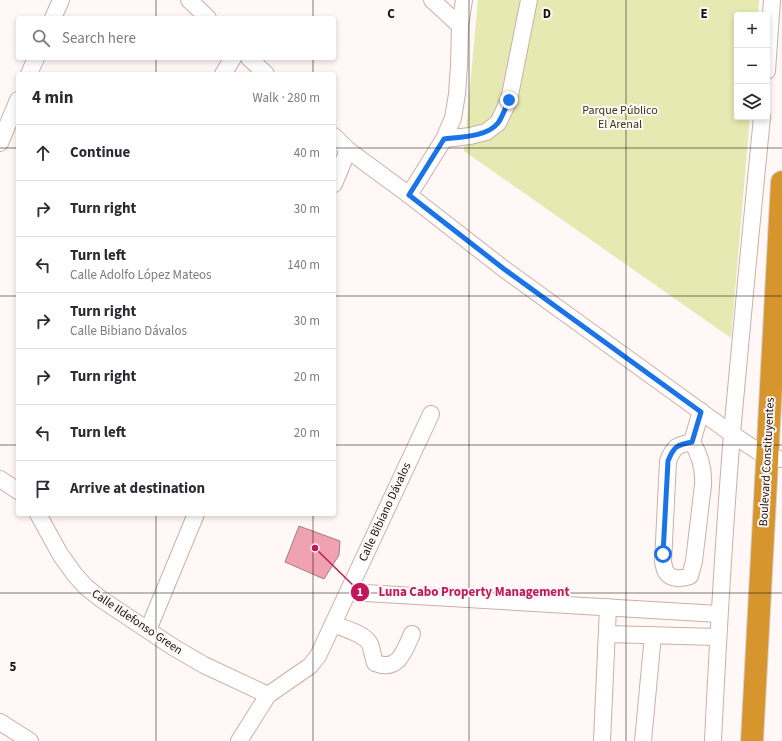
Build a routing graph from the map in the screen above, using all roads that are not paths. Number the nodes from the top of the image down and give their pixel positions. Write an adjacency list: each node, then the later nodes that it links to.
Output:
1 (61, 0): 7 (street)
2 (190, 0): 8 (street)
3 (432, 0): 9 (street)
4 (464, 0): 9 (street)
5 (529, 0): 20 (street)
6 (772, 0): 10 (street)
7 (54, 16)
8 (206, 16)
9 (460, 26): 20 (street)
10 (769, 48)
11 (35, 60): 14 (street)
12 (232, 60): 15 (street)
13 (251, 60): 16 (street)
14 (30, 72)
15 (224, 72)
16 (264, 72)
17 (16, 105): 21 (street)
18 (762, 120): 28 (street)
19 (336, 138): 22 (street)
20 (444, 139): 25 (street)
21 (0, 143)
22 (348, 150): 23 (street); 25 (street)
23 (336, 179)
24 (782, 182): 30 (highway, Boulevard Constituyentes)
25 (409, 195): 26 (street)
26 (701, 412): 28 (street); 29 (street)
27 (430, 414): 35 (street, Calle Bibiano Dávalos)
28 (732, 434): 30 (street); 37 (street)
29 (692, 442): 29 (street)
30 (775, 458): 51 (highway, Boulevard Constituyentes)
31 (0, 479): 32 (street)
32 (16, 490)
33 (39, 516): 39 (street, Calle Ildefonso Green)
34 (195, 516): 39 (street)
35 (348, 592): 36 (street); 38 (street, Calle Bibiano Dávalos)
36 (608, 607): 37 (street); 41 (street)
37 (719, 614): 43 (street)
38 (333, 624): 40 (street); 44 (street, Calle Bibiano Dávalos)
39 (148, 630): 44 (street, Calle Ildefonso Green)
40 (412, 634)
41 (607, 634): 42 (street); 48 (street)
42 (653, 635): 43 (street); 49 (street)
43 (718, 638): 50 (street)
44 (268, 695): 47 (street, Calle Bibiano Dávalos)
45 (0, 722): 46 (street)
46 (30, 741)
47 (239, 741)
48 (602, 741)
49 (643, 741)
50 (713, 741)
51 (752, 741)

